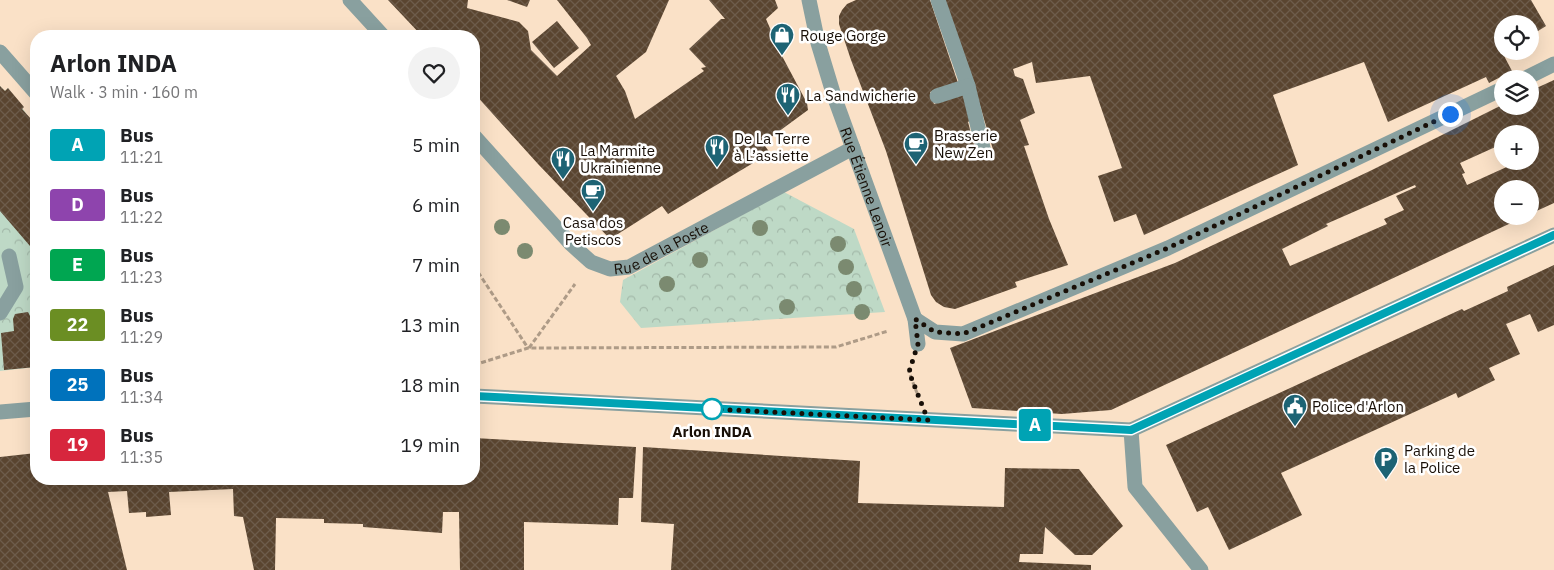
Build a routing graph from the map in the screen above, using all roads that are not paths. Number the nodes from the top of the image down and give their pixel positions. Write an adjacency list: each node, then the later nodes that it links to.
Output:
1 (350, 0): 4 (street)
2 (809, 0): 13 (street, Rue Étienne Lenoir)
3 (938, 0): 9 (street)
4 (378, 30)
5 (0, 52): 8 (street)
6 (1554, 64): 7 (street)
7 (1539, 72)
8 (30, 86)
9 (968, 86): 11 (street); 14 (street)
10 (1494, 93): 18 (street)
11 (937, 96)
12 (480, 143): 13 (street, Rue de la Poste)
13 (853, 148): 18 (street, Rue Étienne Lenoir)
14 (984, 152)
15 (1554, 235): 23 (street)
16 (9, 256): 17 (street)
17 (0, 313)
18 (915, 319): 19 (street, Rue Étienne Lenoir)
19 (918, 344)
20 (480, 396): 23 (street)
21 (30, 409): 22 (street)
22 (0, 412)
23 (1131, 430): 24 (street)
24 (1201, 570)

